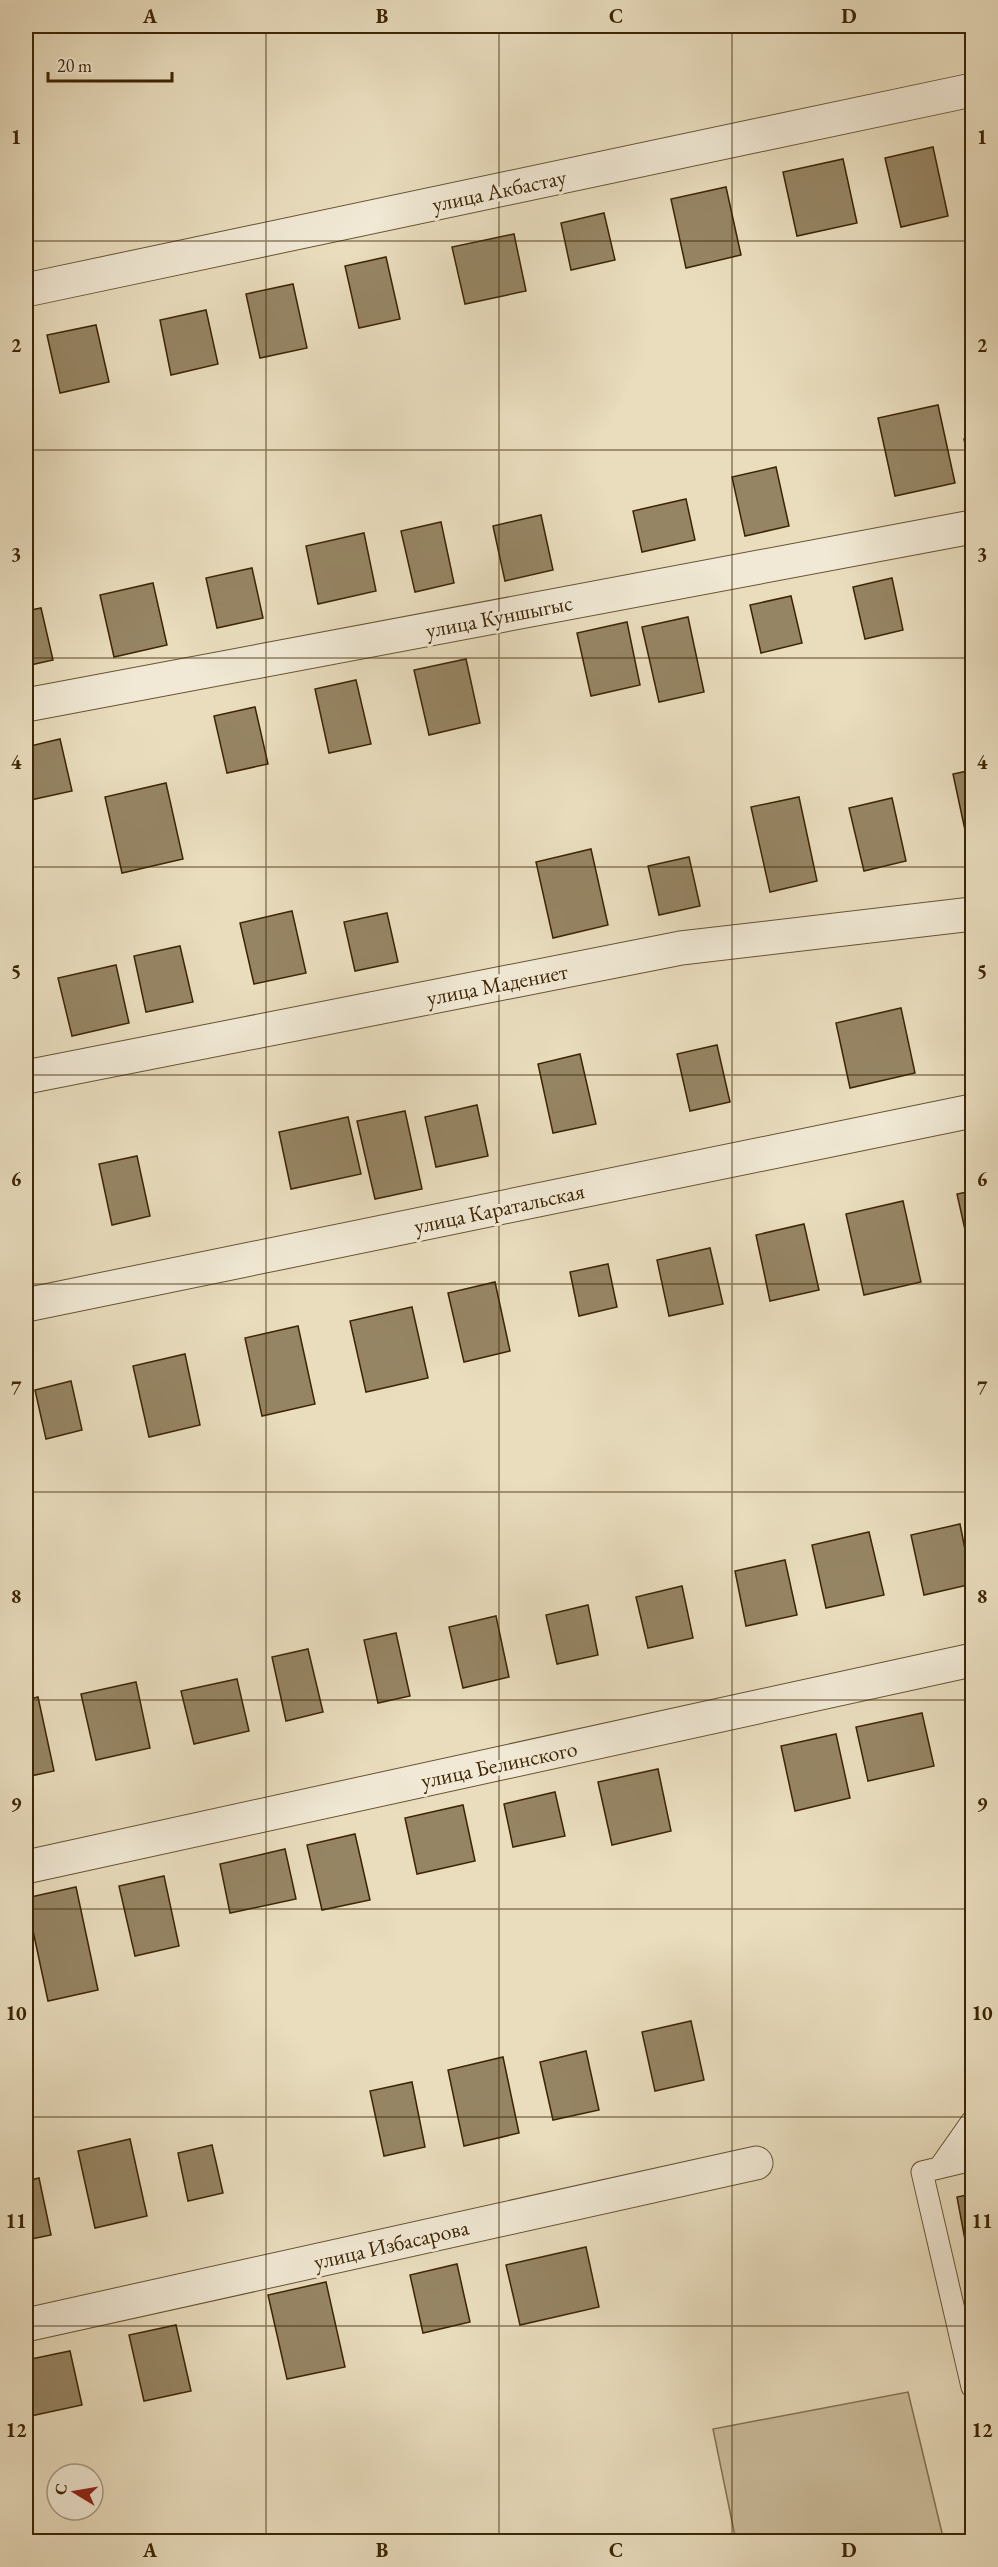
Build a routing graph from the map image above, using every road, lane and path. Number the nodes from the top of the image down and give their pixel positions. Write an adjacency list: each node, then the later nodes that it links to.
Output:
1 (972, 90): 2 (street, улица Акбастау)
2 (26, 290)
3 (972, 527): 4 (street, улица Куншыгыс)
4 (26, 705)
5 (972, 914): 6 (street, улица Мадениет)
6 (26, 1077)
7 (972, 1111): 8 (street, улица Каратальская)
8 (26, 1305)
9 (972, 1660): 10 (street, улица Белинского)
10 (26, 1867)
11 (972, 2121): 14 (lane)
12 (972, 2160): 14 (lane)
13 (756, 2163): 15 (street, улица Избасарова)
14 (939, 2168): 16 (lane)
15 (26, 2325)
16 (969, 2353): 17 (lane)
17 (972, 2386)

